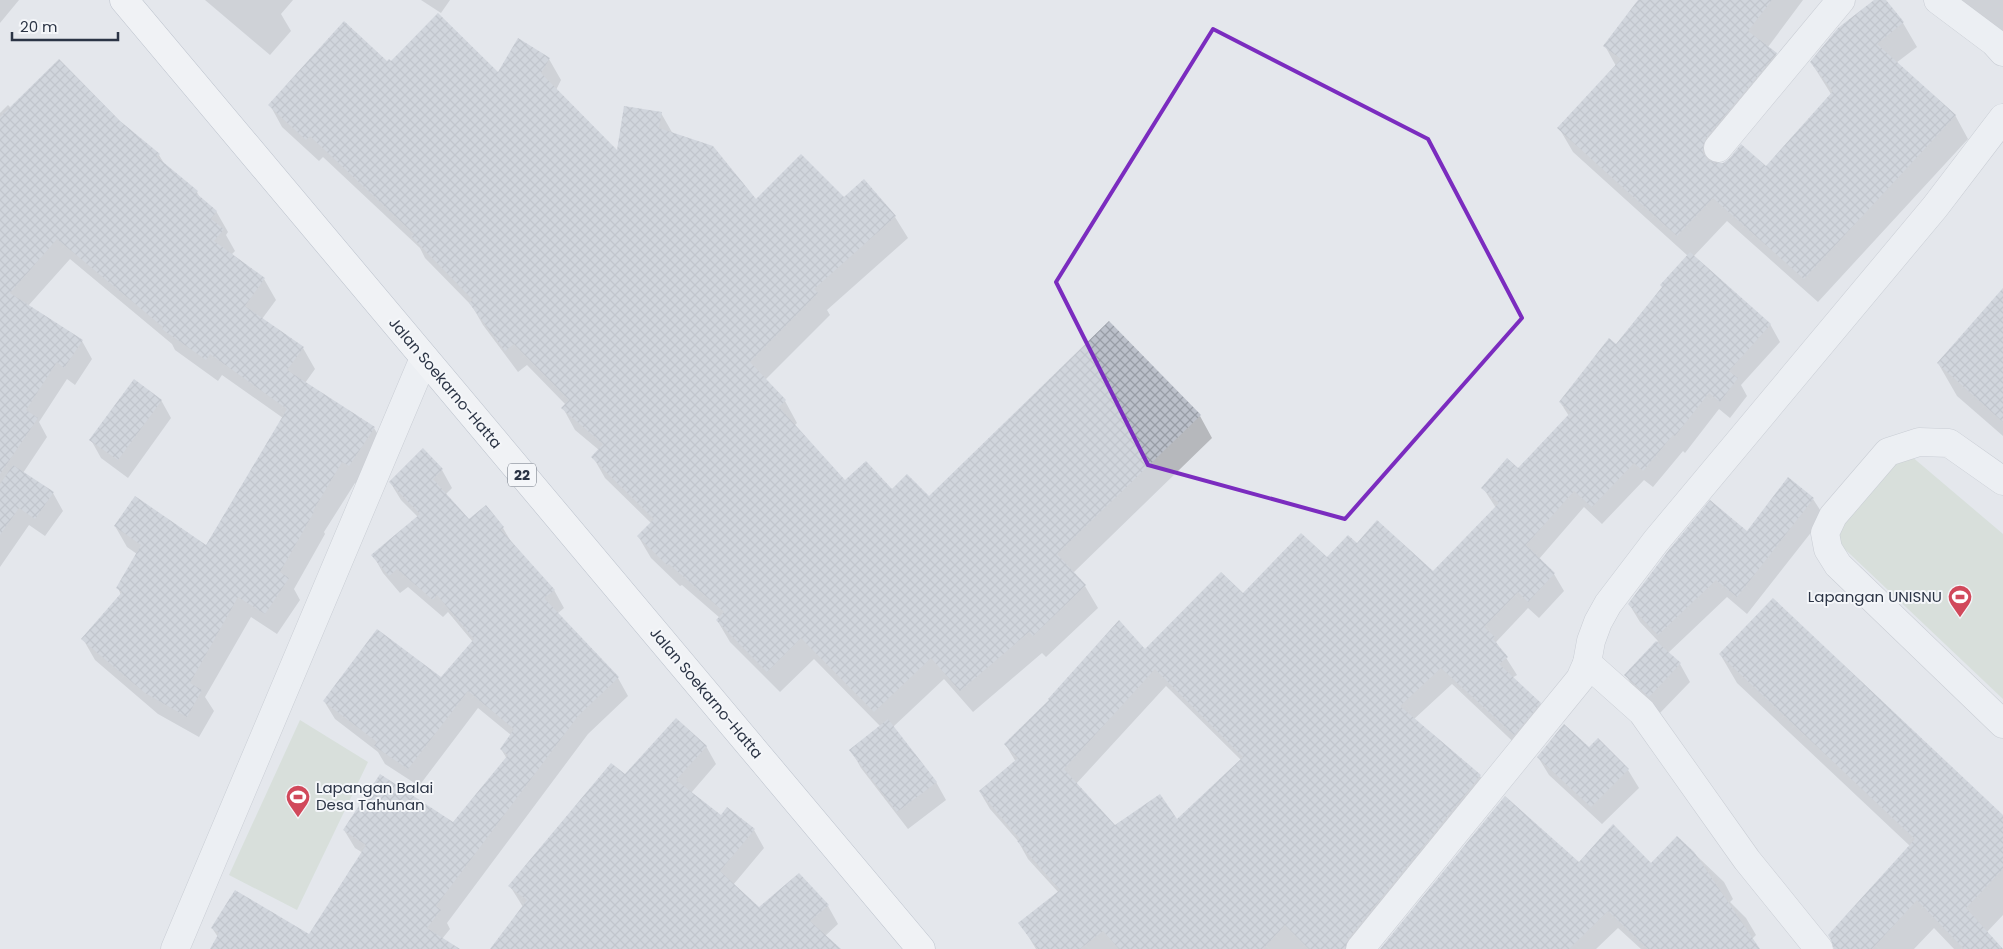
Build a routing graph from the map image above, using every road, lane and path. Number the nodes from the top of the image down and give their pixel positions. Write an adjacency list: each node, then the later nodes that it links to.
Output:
1 (124, 0): 7 (highway, Jalan Soekarno-Hatta / 22)
2 (1841, 0): 6 (street)
3 (1938, 0): 4 (street)
4 (2003, 52)
5 (2003, 118): 9 (street)
6 (1718, 148)
7 (424, 358): 11 (street); 12 (highway, Jalan Soekarno-Hatta / 22)
8 (2003, 481): 10 (street)
9 (1587, 663): 13 (street); 14 (street)
10 (2003, 724)
11 (175, 949)
12 (921, 949)
13 (1360, 949)
14 (1819, 949)

